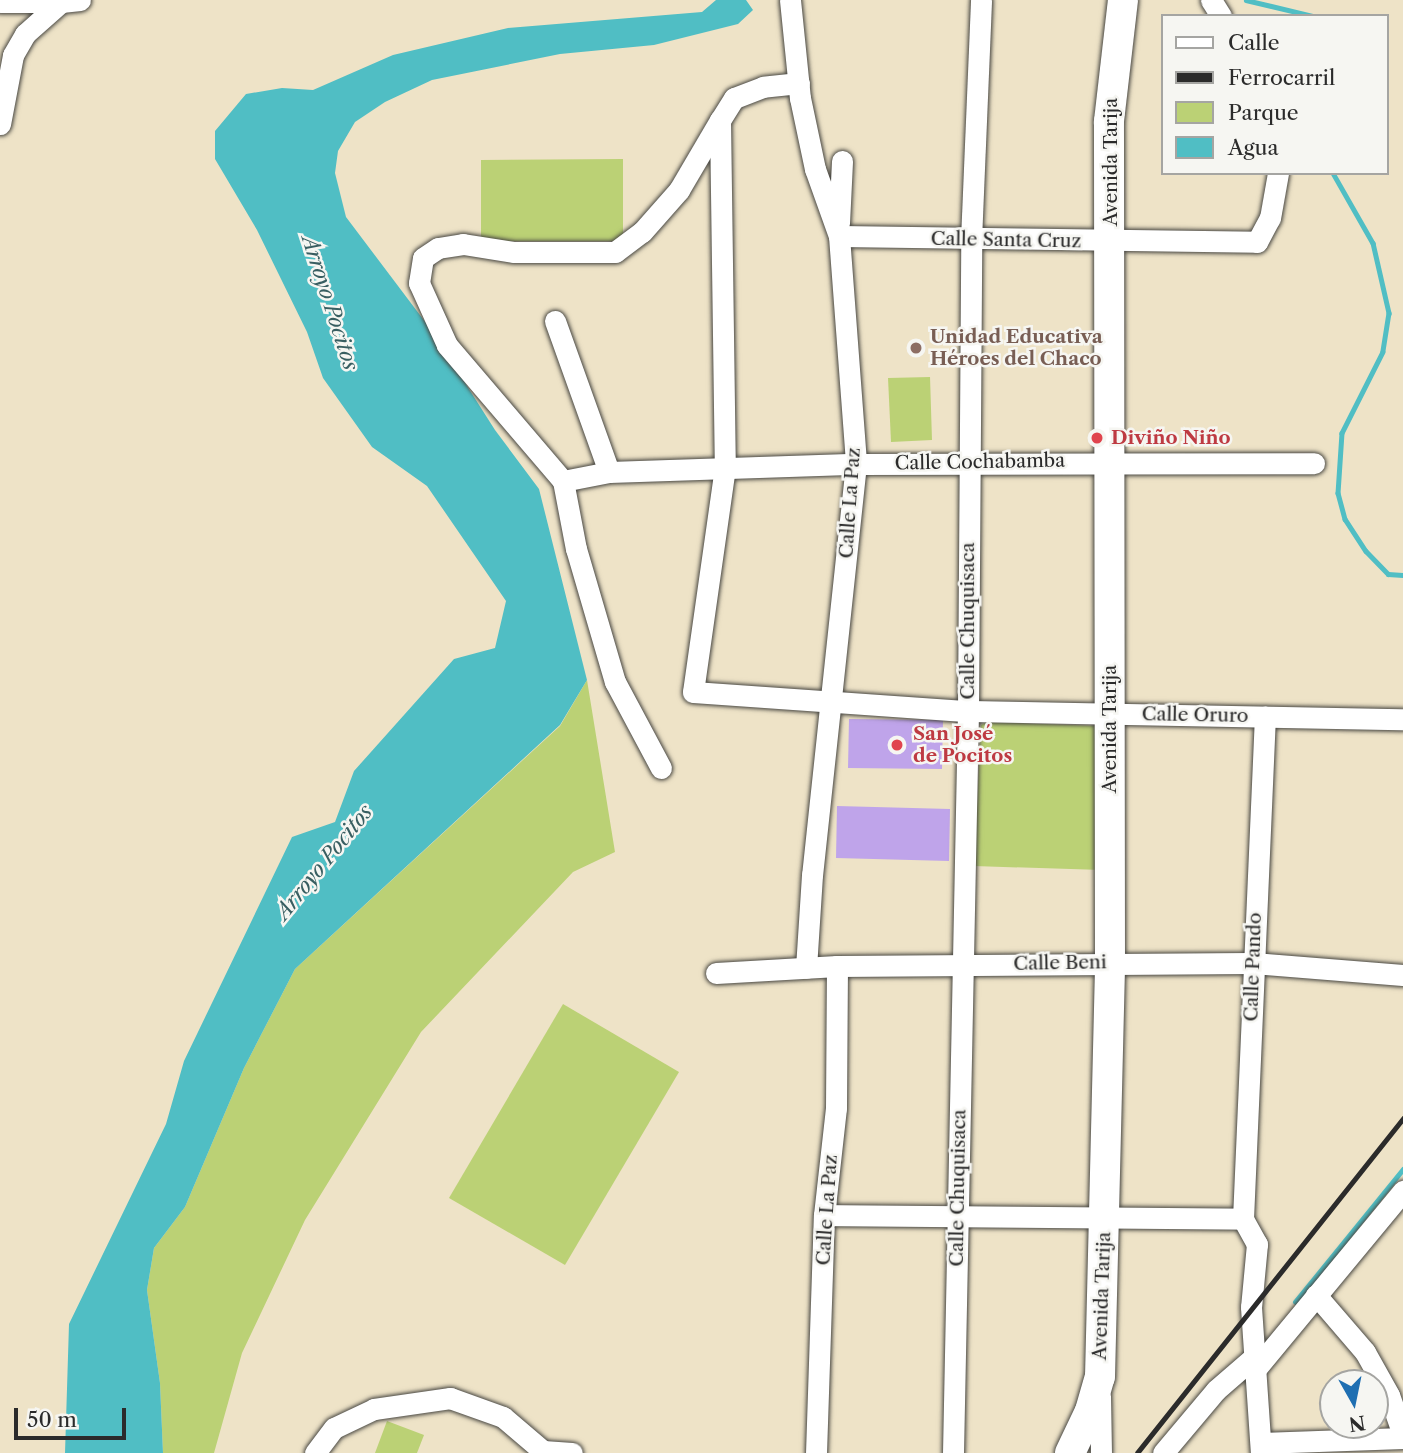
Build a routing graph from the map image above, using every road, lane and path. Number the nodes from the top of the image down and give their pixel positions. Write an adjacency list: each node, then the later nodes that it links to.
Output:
1 (790, 0): 6 (street, Calle La Paz)
2 (981, 0): 12 (street, Calle Chuquisaca)
3 (1123, 0): 13 (highway, Avenida Tarija)
4 (71, 1): 5 (street); 8 (street)
5 (0, 2)
6 (799, 83): 7 (street); 11 (street, Calle La Paz)
7 (720, 120): 19 (street); 21 (street)
8 (0, 124)
9 (842, 161): 11 (street)
10 (1278, 175): 13 (street, Calle Santa Cruz)
11 (839, 236): 12 (street, Calle Santa Cruz); 18 (street, Calle La Paz)
12 (971, 240): 13 (street, Calle Santa Cruz); 16 (street, Calle Chuquisaca)
13 (1112, 243): 15 (highway, Avenida Tarija)
14 (555, 321): 20 (street)
15 (1113, 460): 16 (street, Calle Cochabamba); 17 (street, Calle Cochabamba); 24 (highway, Avenida Tarija)
16 (968, 462): 18 (street, Calle Cochabamba); 23 (street, Calle Chuquisaca)
17 (1314, 463)
18 (856, 464): 19 (street, Calle Cochabamba); 22 (street, Calle La Paz)
19 (725, 467): 20 (street, Calle Cochabamba); 22 (street, Calle Oruro)
20 (609, 472): 21 (street, Calle Cochabamba)
21 (563, 481): 27 (street)
22 (832, 704): 23 (street, Calle Oruro); 32 (street, Calle La Paz)
23 (968, 711): 24 (street, Calle Oruro); 30 (street, Calle Chuquisaca)
24 (1109, 714): 25 (street, Calle Oruro); 28 (highway, Avenida Tarija)
25 (1265, 716): 26 (street, Calle Oruro); 29 (street, Calle Pando)
26 (1403, 719)
27 (662, 768)
28 (1110, 963): 29 (street, Calle Beni); 30 (street, Calle Beni); 38 (highway, Avenida Tarija)
29 (1253, 963): 34 (street, Calle Beni); 39 (street, Calle Pando)
30 (962, 965): 31 (street, Calle Beni); 37 (street, Calle Chuquisaca)
31 (837, 966): 32 (street, Calle Beni); 36 (street, Calle La Paz)
32 (806, 968): 33 (street, Calle Beni)
33 (716, 973)
34 (1403, 975)
35 (1403, 1191): 40 (street)
36 (824, 1215): 37 (street); 48 (street, Calle La Paz)
37 (958, 1216): 38 (street); 49 (street, Calle Chuquisaca)
38 (1104, 1217): 39 (street); 42 (highway, Avenida Tarija)
39 (1243, 1219): 41 (street)
40 (1316, 1295): 41 (street); 43 (street)
41 (1253, 1365): 44 (street); 52 (street)
42 (1100, 1377): 50 (highway, Avenida Tarija); 51 (street)
43 (1403, 1436): 44 (street)
44 (1261, 1448)
45 (542, 1452): 46 (street); 47 (street)
46 (315, 1453)
47 (572, 1453)
48 (816, 1453)
49 (953, 1453)
50 (1070, 1453)
51 (1101, 1453)
52 (1163, 1453)

